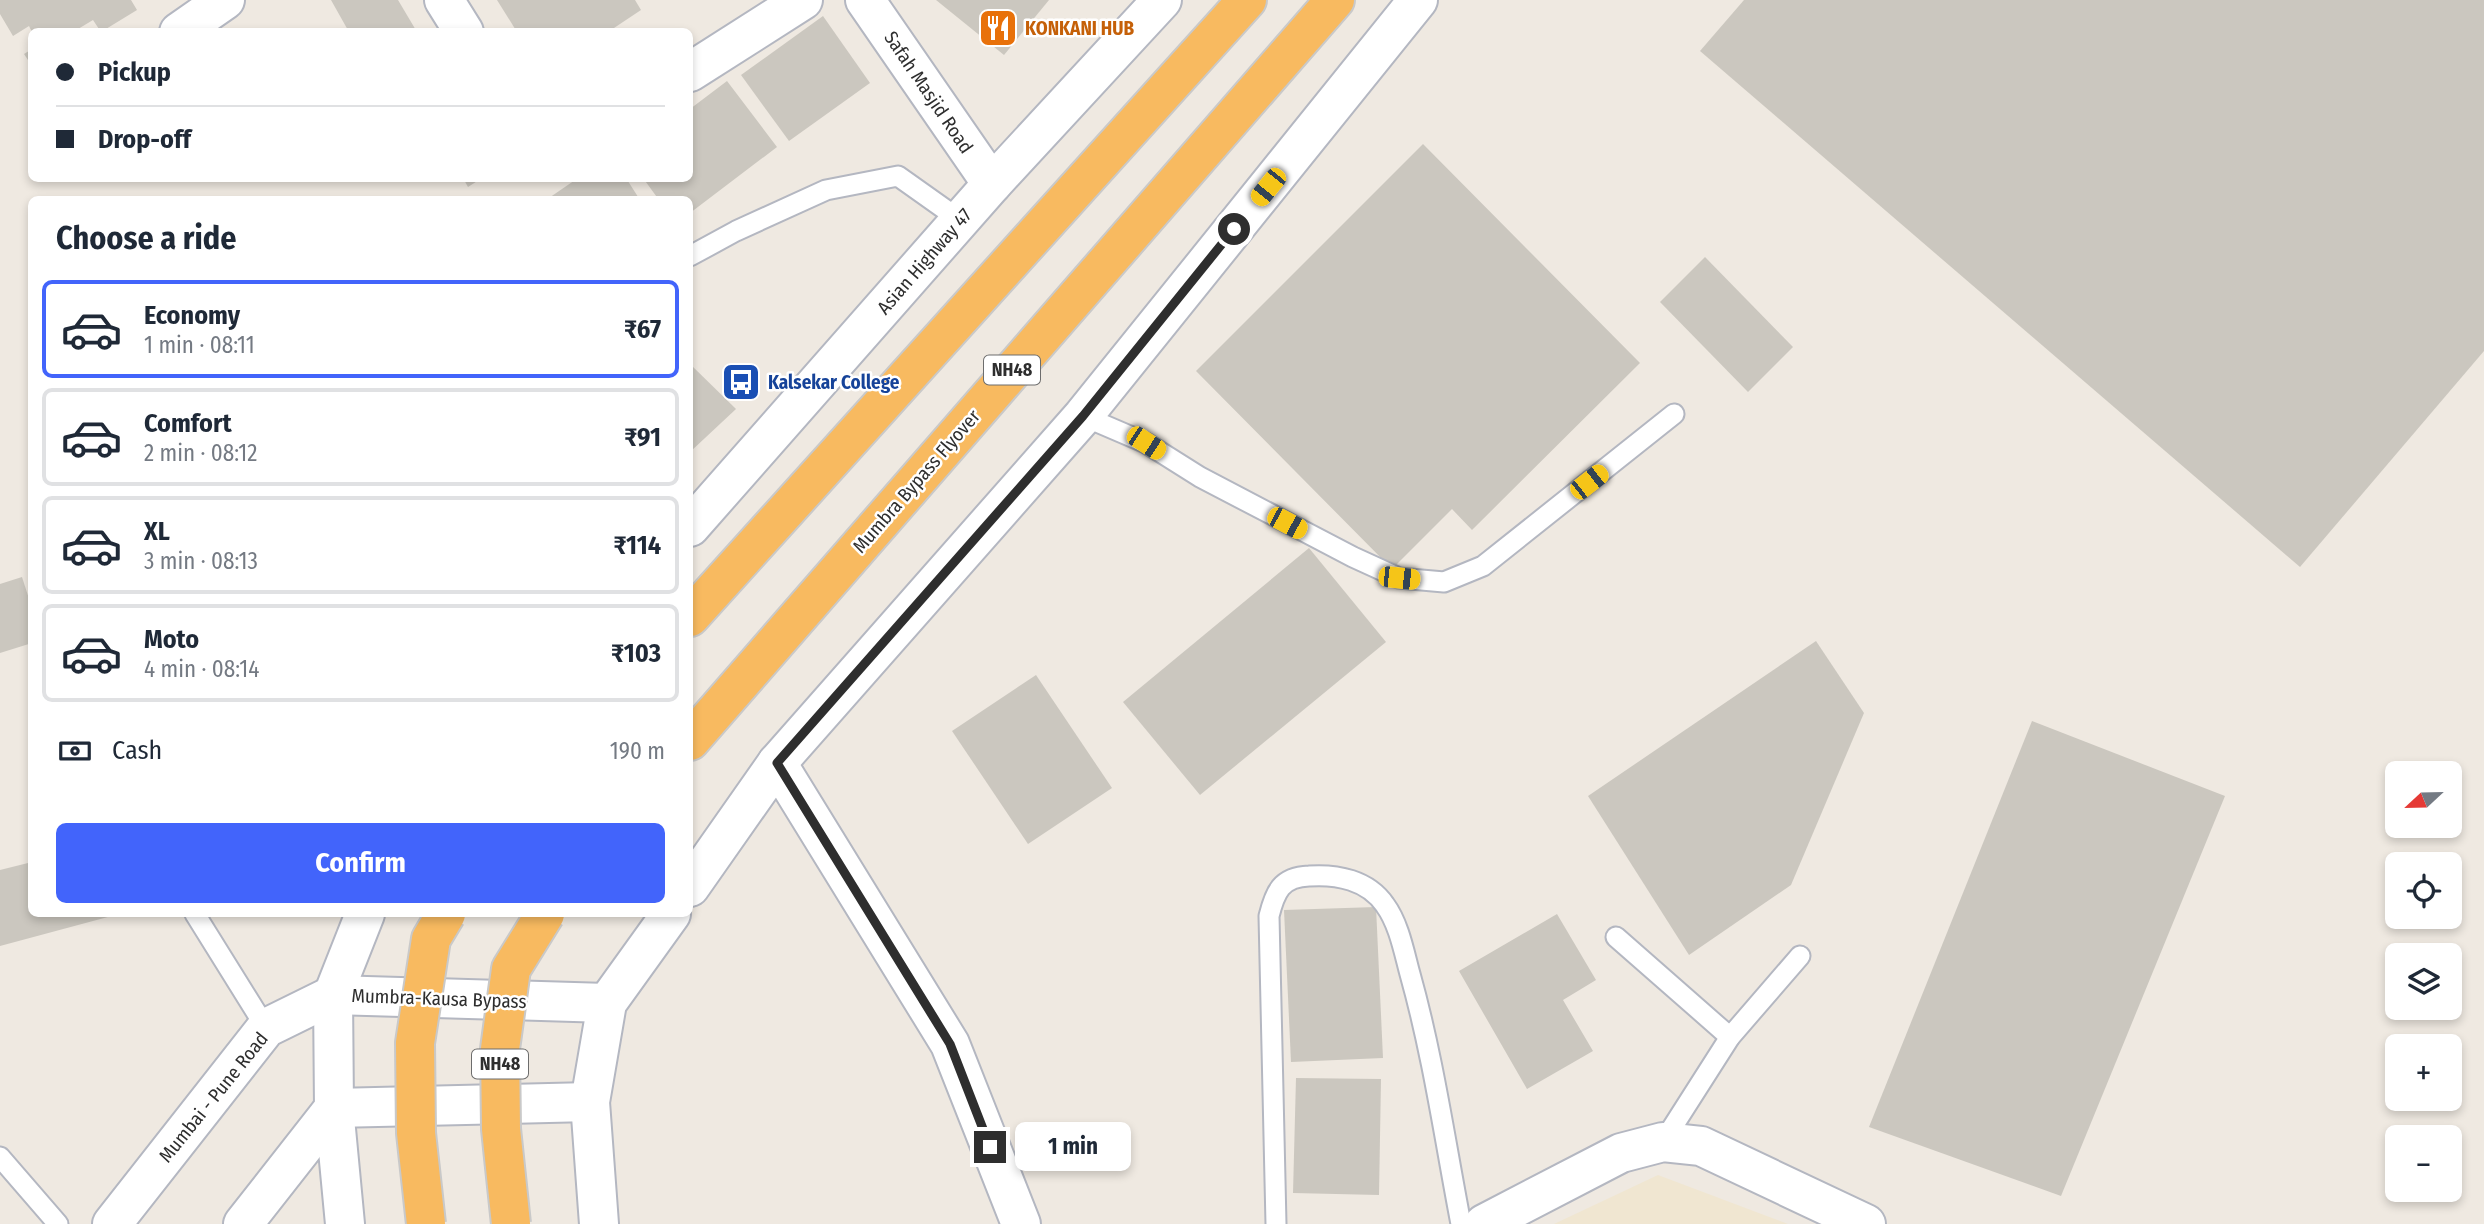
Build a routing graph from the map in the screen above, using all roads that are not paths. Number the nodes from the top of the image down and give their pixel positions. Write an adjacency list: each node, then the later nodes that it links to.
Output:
1 (225, 0): 9 (main road)
2 (444, 0): 10 (main road)
3 (803, 0): 11 (main road)
4 (866, 0): 12 (main road, Safah Masjid Road)
5 (1162, 0): 12 (main road, Asian Highway 47)
6 (1247, 0): 18 (highway)
7 (1335, 0): 19 (highway, Mumbra Bypass Flyover / NH48)
8 (1418, 0): 16 (main road)
9 (185, 28)
10 (462, 28)
11 (693, 70)
12 (992, 184): 13 (main road, Asian Highway 47)
13 (960, 220): 14 (lane); 17 (main road, Asian Highway 47)
14 (693, 254)
15 (1674, 414): 16 (lane)
16 (1083, 416): 20 (main road)
17 (693, 524)
18 (693, 614)
19 (693, 738)
20 (777, 763): 21 (main road); 44 (main road)
21 (693, 883)
22 (197, 917): 31 (lane)
23 (364, 917): 29 (main road)
24 (444, 917): 41 (highway, bridge)
25 (543, 917): 42 (highway, NH48, bridge)
26 (669, 917): 30 (main road)
27 (1616, 937): 32 (lane)
28 (1800, 956): 32 (lane)
29 (333, 995): 30 (main road, Mumbra-Kausa Bypass); 31 (main road, Mumbai - Pune Road); 34 (main road, Mumbra-Kausa Bypass)
30 (607, 1003): 33 (main road)
31 (266, 1028): 38 (main road, Mumbai - Pune Road)
32 (1730, 1037): 35 (lane)
33 (590, 1102): 34 (main road, NH48); 43 (main road)
34 (334, 1108): 39 (main road); 40 (main road, Mumbra-Kausa Bypass)
35 (1663, 1142): 47 (main road); 48 (main road)
36 (0, 1157): 37 (lane)
37 (58, 1224)
38 (112, 1224)
39 (243, 1224)
40 (345, 1224)
41 (426, 1224)
42 (511, 1224)
43 (599, 1224)
44 (1021, 1224)
45 (1276, 1224): 46 (lane)
46 (1461, 1224)
47 (1484, 1224)
48 (1866, 1224)

